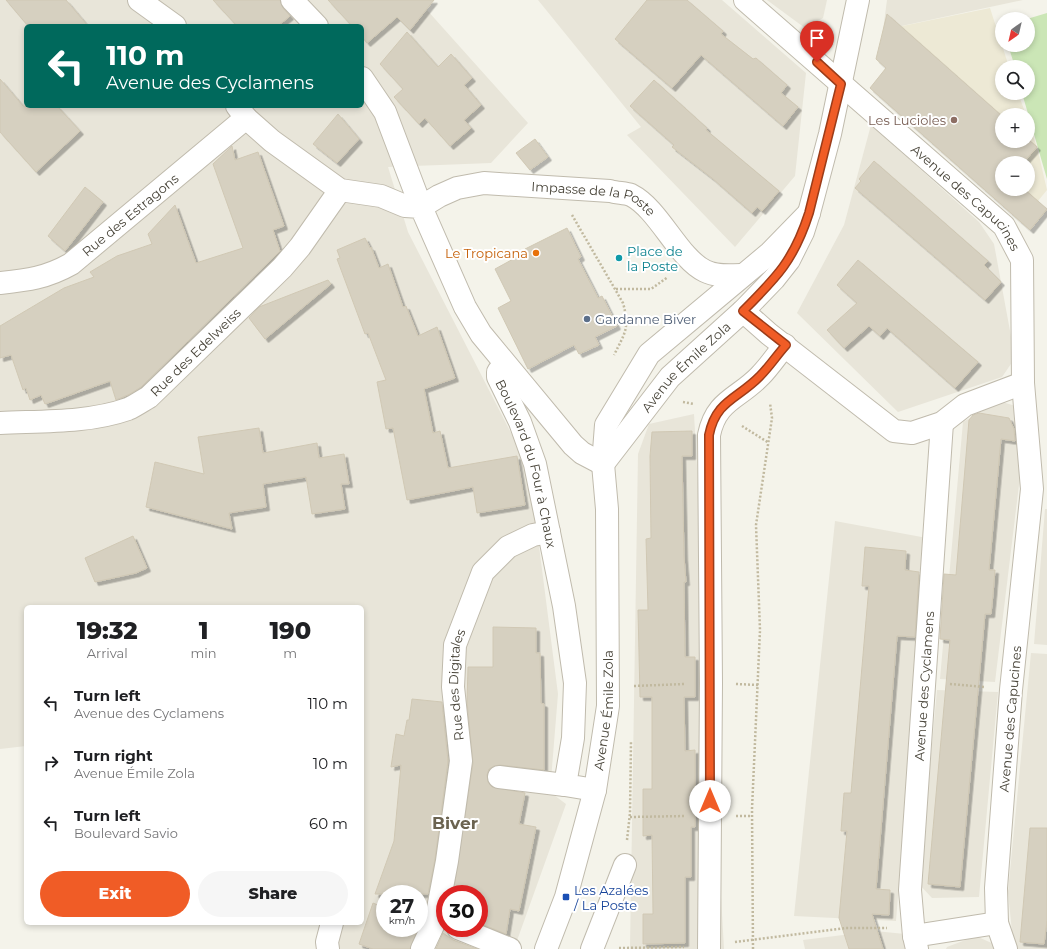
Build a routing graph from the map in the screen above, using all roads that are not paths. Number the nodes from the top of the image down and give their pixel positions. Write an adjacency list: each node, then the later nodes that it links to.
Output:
1 (139, 0): 5 (street)
2 (292, 0): 6 (street)
3 (745, 0): 8 (street, Avenue des Capucines)
4 (858, 0): 8 (street, Avenue Émile Zola)
5 (172, 24)
6 (315, 24)
7 (364, 81): 11 (street, Boulevard du Four à Chaux)
8 (841, 84): 12 (street, Avenue Émile Zola); 18 (street, Avenue des Capucines)
9 (242, 112): 10 (street); 14 (street, Rue des Estragons)
10 (340, 190): 11 (street); 19 (street, Rue des Edelweiss)
11 (421, 207): 13 (street, Impasse de la Poste); 17 (street, Boulevard du Four à Chaux)
12 (809, 213): 13 (street, Avenue Émile Zola); 15 (street, Avenue Émile Zola)
13 (741, 275): 21 (street, Avenue Émile Zola)
14 (0, 283)
15 (743, 311): 16 (street); 21 (street, Avenue Émile Zola)
16 (786, 345): 20 (street); 35 (street)
17 (504, 364): 21 (street); 23 (street, Boulevard du Four à Chaux)
18 (1023, 383): 20 (street); 22 (street, Avenue des Capucines)
19 (0, 423)
20 (942, 423): 33 (street, Avenue des Cyclamens)
21 (603, 464): 26 (street, Avenue Émile Zola)
22 (1040, 490): 29 (street, Avenue des Capucines)
23 (549, 532): 25 (street, Boulevard du Four à Chaux); 28 (street, Rue des Digitales)
24 (499, 777): 25 (street)
25 (564, 785): 26 (street)
26 (595, 790): 39 (street, Avenue Émile Zola)
27 (625, 864): 34 (street)
28 (444, 885)
29 (997, 923): 33 (street); 40 (street, Avenue des Capucines)
30 (331, 925): 36 (street)
31 (436, 927): 37 (street, Rue des Digitales)
32 (480, 937): 38 (street)
33 (916, 942)
34 (592, 948)
35 (709, 948)
36 (328, 949)
37 (422, 949)
38 (510, 949)
39 (546, 949)
40 (1006, 949)

